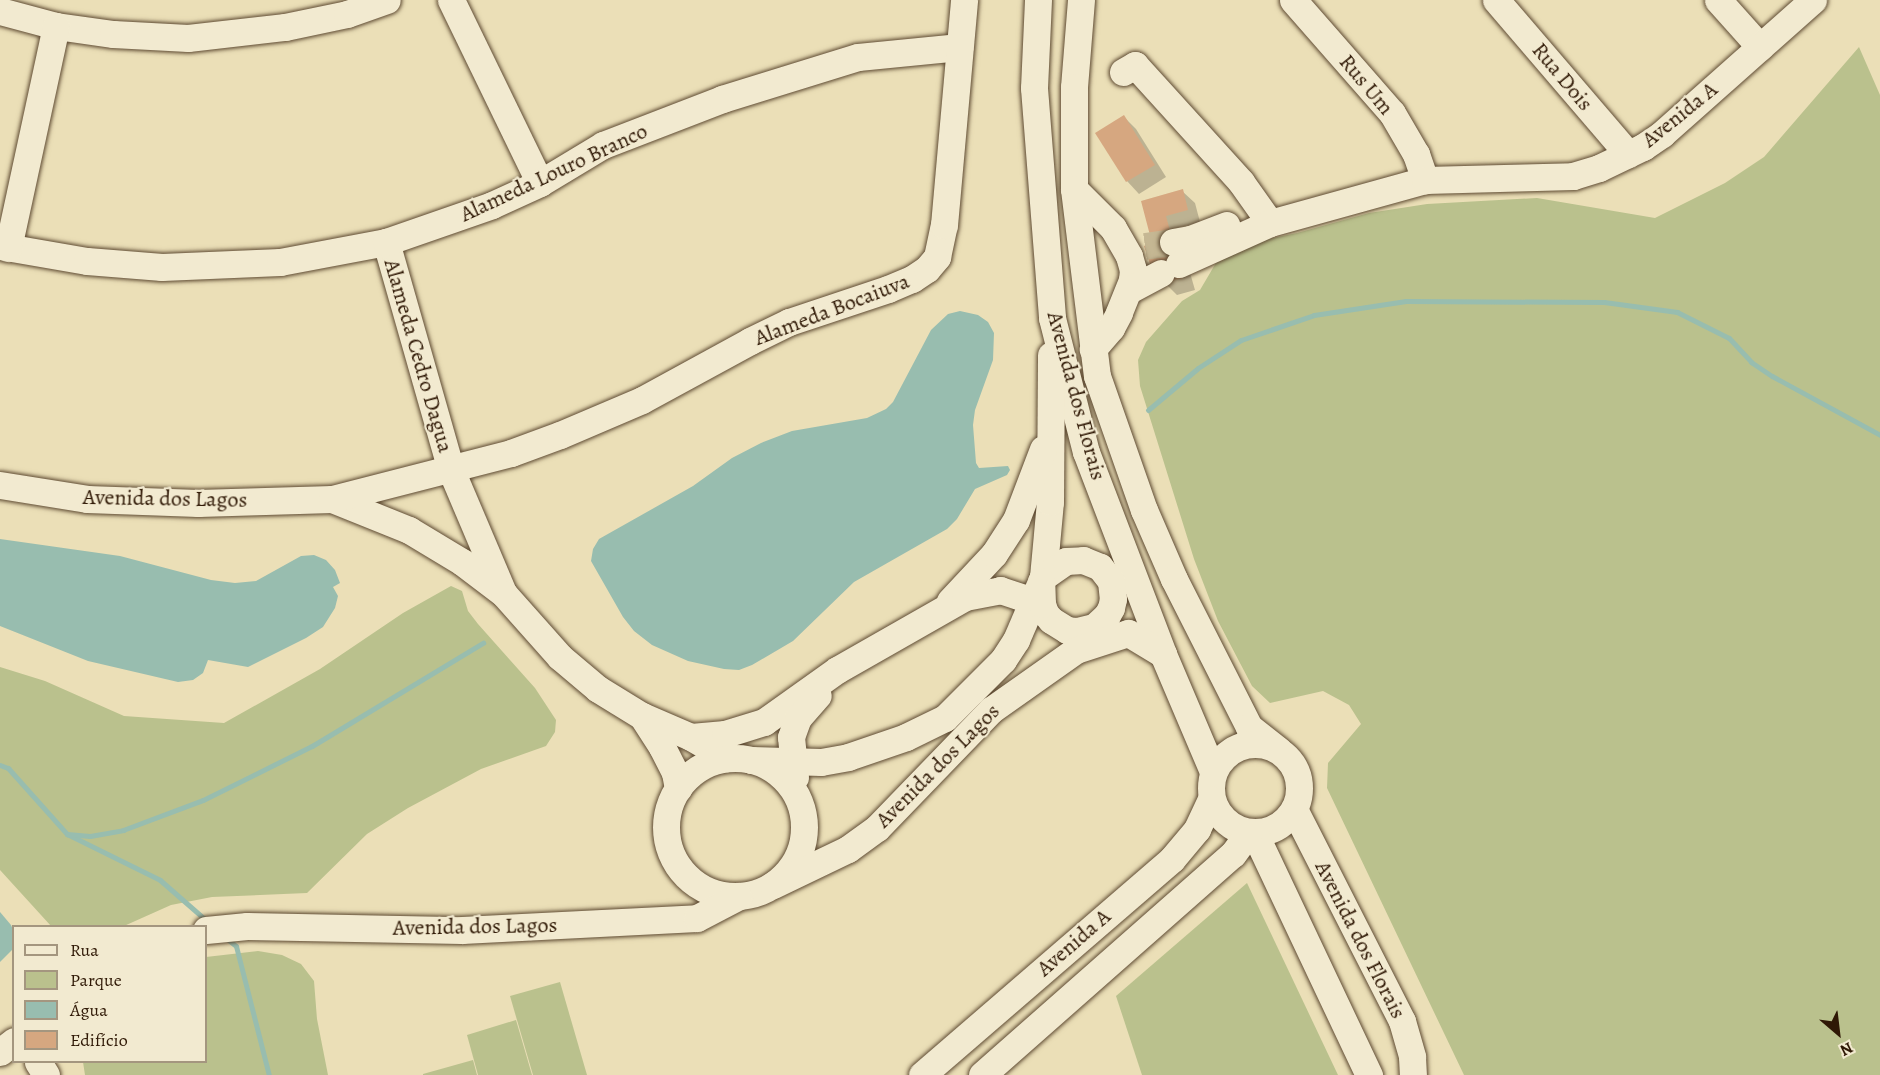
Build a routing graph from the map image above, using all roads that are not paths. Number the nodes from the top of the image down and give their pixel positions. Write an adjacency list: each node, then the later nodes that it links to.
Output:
1 (387, 0): 11 (street)
2 (451, 0): 18 (street)
3 (964, 0): 12 (street, Alameda Bocaiuva)
4 (1038, 0): 15 (street, Avenida dos Florais)
5 (1081, 0): 16 (street, Avenida dos Florais)
6 (1293, 0): 19 (street, Rus Um)
7 (1496, 0): 17 (street, Rua Dois)
8 (1718, 0): 13 (street)
9 (1813, 0): 13 (street, Avenida A)
10 (0, 11): 11 (street)
11 (56, 26): 23 (street)
12 (960, 47): 18 (street, Alameda Louro Branco); 28 (street, Alameda Bocaiuva)
13 (1760, 47): 17 (street, Avenida A)
14 (1123, 72): 21 (street)
15 (1034, 87): 16 (street); 25 (street, Avenida dos Florais)
16 (1074, 87): 20 (street, Avenida dos Florais)
17 (1628, 154): 19 (street, Avenida A)
18 (540, 183): 22 (street, Alameda Louro Branco)
19 (1412, 184): 21 (street); 21 (street, Avenida A)
20 (1074, 189): 24 (street); 26 (street, Avenida dos Florais)
21 (1266, 216): 24 (street)
22 (386, 242): 23 (street, Alameda Louro Branco); 28 (street, Alameda Cedro Dagua)
23 (4, 247)
24 (1129, 290): 26 (street)
25 (1052, 318): 27 (street); 38 (street, Avenida dos Florais)
26 (1093, 348): 44 (street, Avenida dos Florais)
27 (1051, 383): 31 (street); 32 (street)
28 (451, 470): 30 (street, Avenida dos Lagos); 33 (street, Alameda Cedro Dagua)
29 (0, 485): 30 (street, Avenida dos Lagos)
30 (332, 499): 33 (street, Avenida dos Lagos)
31 (994, 554): 32 (street); 34 (street)
32 (1034, 591): 34 (street); 35 (street); 35 (street); 40 (street)
33 (504, 594): 42 (street, Avenida dos Lagos)
34 (945, 606): 39 (street)
35 (1094, 627): 36 (street); 37 (street)
36 (1128, 633): 37 (street, Avenida dos Lagos); 38 (street)
37 (1076, 650): 41 (street, Avenida dos Lagos)
38 (1163, 654): 47 (street, Avenida dos Florais)
39 (837, 670): 43 (street); 46 (street)
40 (977, 687): 41 (street); 46 (street)
41 (991, 710): 53 (street, Avenida dos Lagos)
42 (642, 716): 43 (street, Avenida dos Lagos); 48 (street, Avenida dos Lagos)
43 (691, 737): 45 (street, Avenida dos Lagos)
44 (1278, 750): 47 (street); 51 (street, Avenida dos Florais)
45 (739, 759): 46 (street); 48 (street, Avenida dos Lagos); 49 (street, Avenida dos Lagos)
46 (792, 760): 49 (street)
47 (1213, 772): 50 (street, Avenida dos Florais)
48 (678, 789): 54 (street, Avenida dos Lagos)
49 (798, 797): 53 (street, Avenida dos Lagos)
50 (1211, 799): 52 (street); 58 (street, Avenida A)
51 (1294, 809): 52 (street); 61 (street, Avenida dos Florais)
52 (1252, 833): 59 (street, Avenida A); 60 (street, Avenida dos Florais)
53 (773, 885): 54 (street, Avenida dos Lagos)
54 (740, 896): 55 (street, Avenida dos Lagos)
55 (207, 930)
56 (12, 1043): 57 (street)
57 (0, 1052)
58 (922, 1075)
59 (982, 1075)
60 (1369, 1075)
61 (1413, 1075)

